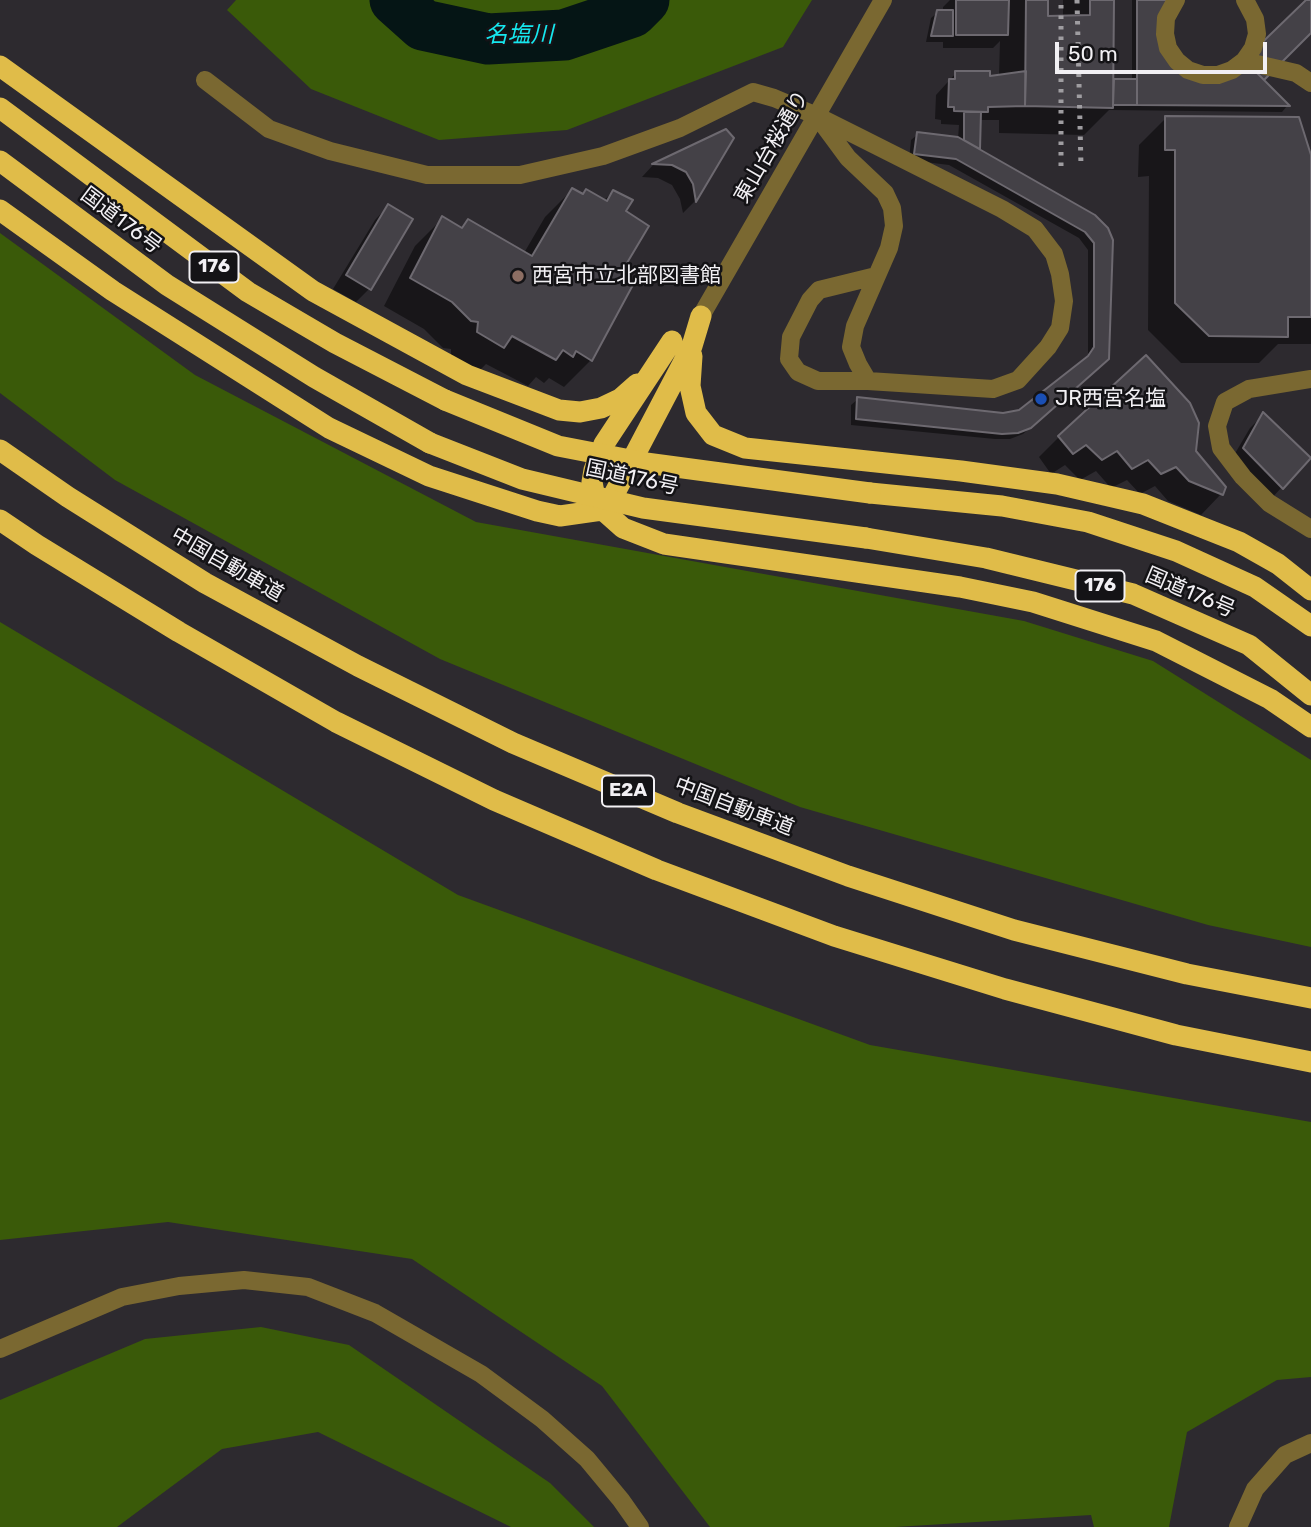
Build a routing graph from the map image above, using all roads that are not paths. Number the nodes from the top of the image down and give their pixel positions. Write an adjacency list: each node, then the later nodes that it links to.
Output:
1 (883, 0): 9 (street, 東山台桜通り)
2 (1176, 0): 4 (street)
3 (1245, 0): 4 (street)
4 (1244, 61): 7 (street)
5 (0, 66): 14 (highway)
6 (205, 80): 9 (street)
7 (1311, 83)
8 (0, 108): 22 (highway, 国道176号 / 176, bridge)
9 (817, 116): 12 (street); 13 (street, 東山台桜通り); 16 (street)
10 (0, 161): 23 (highway, 国道176号 / 176, bridge)
11 (0, 210): 18 (highway)
12 (876, 276): 16 (street); 16 (street)
13 (701, 316): 14 (highway)
14 (682, 344): 18 (highway); 18 (highway); 21 (highway)
15 (1311, 379): 20 (street)
16 (868, 381)
17 (0, 450): 25 (highway, 中国自動車道 / E2A)
18 (602, 510): 24 (highway)
19 (0, 520): 26 (highway)
20 (1311, 529)
21 (1311, 590)
22 (1311, 626)
23 (1311, 695)
24 (1311, 727)
25 (1311, 998)
26 (1311, 1062)
27 (0, 1349): 29 (street)
28 (1311, 1443): 30 (street)
29 (640, 1527)
30 (1238, 1527)

